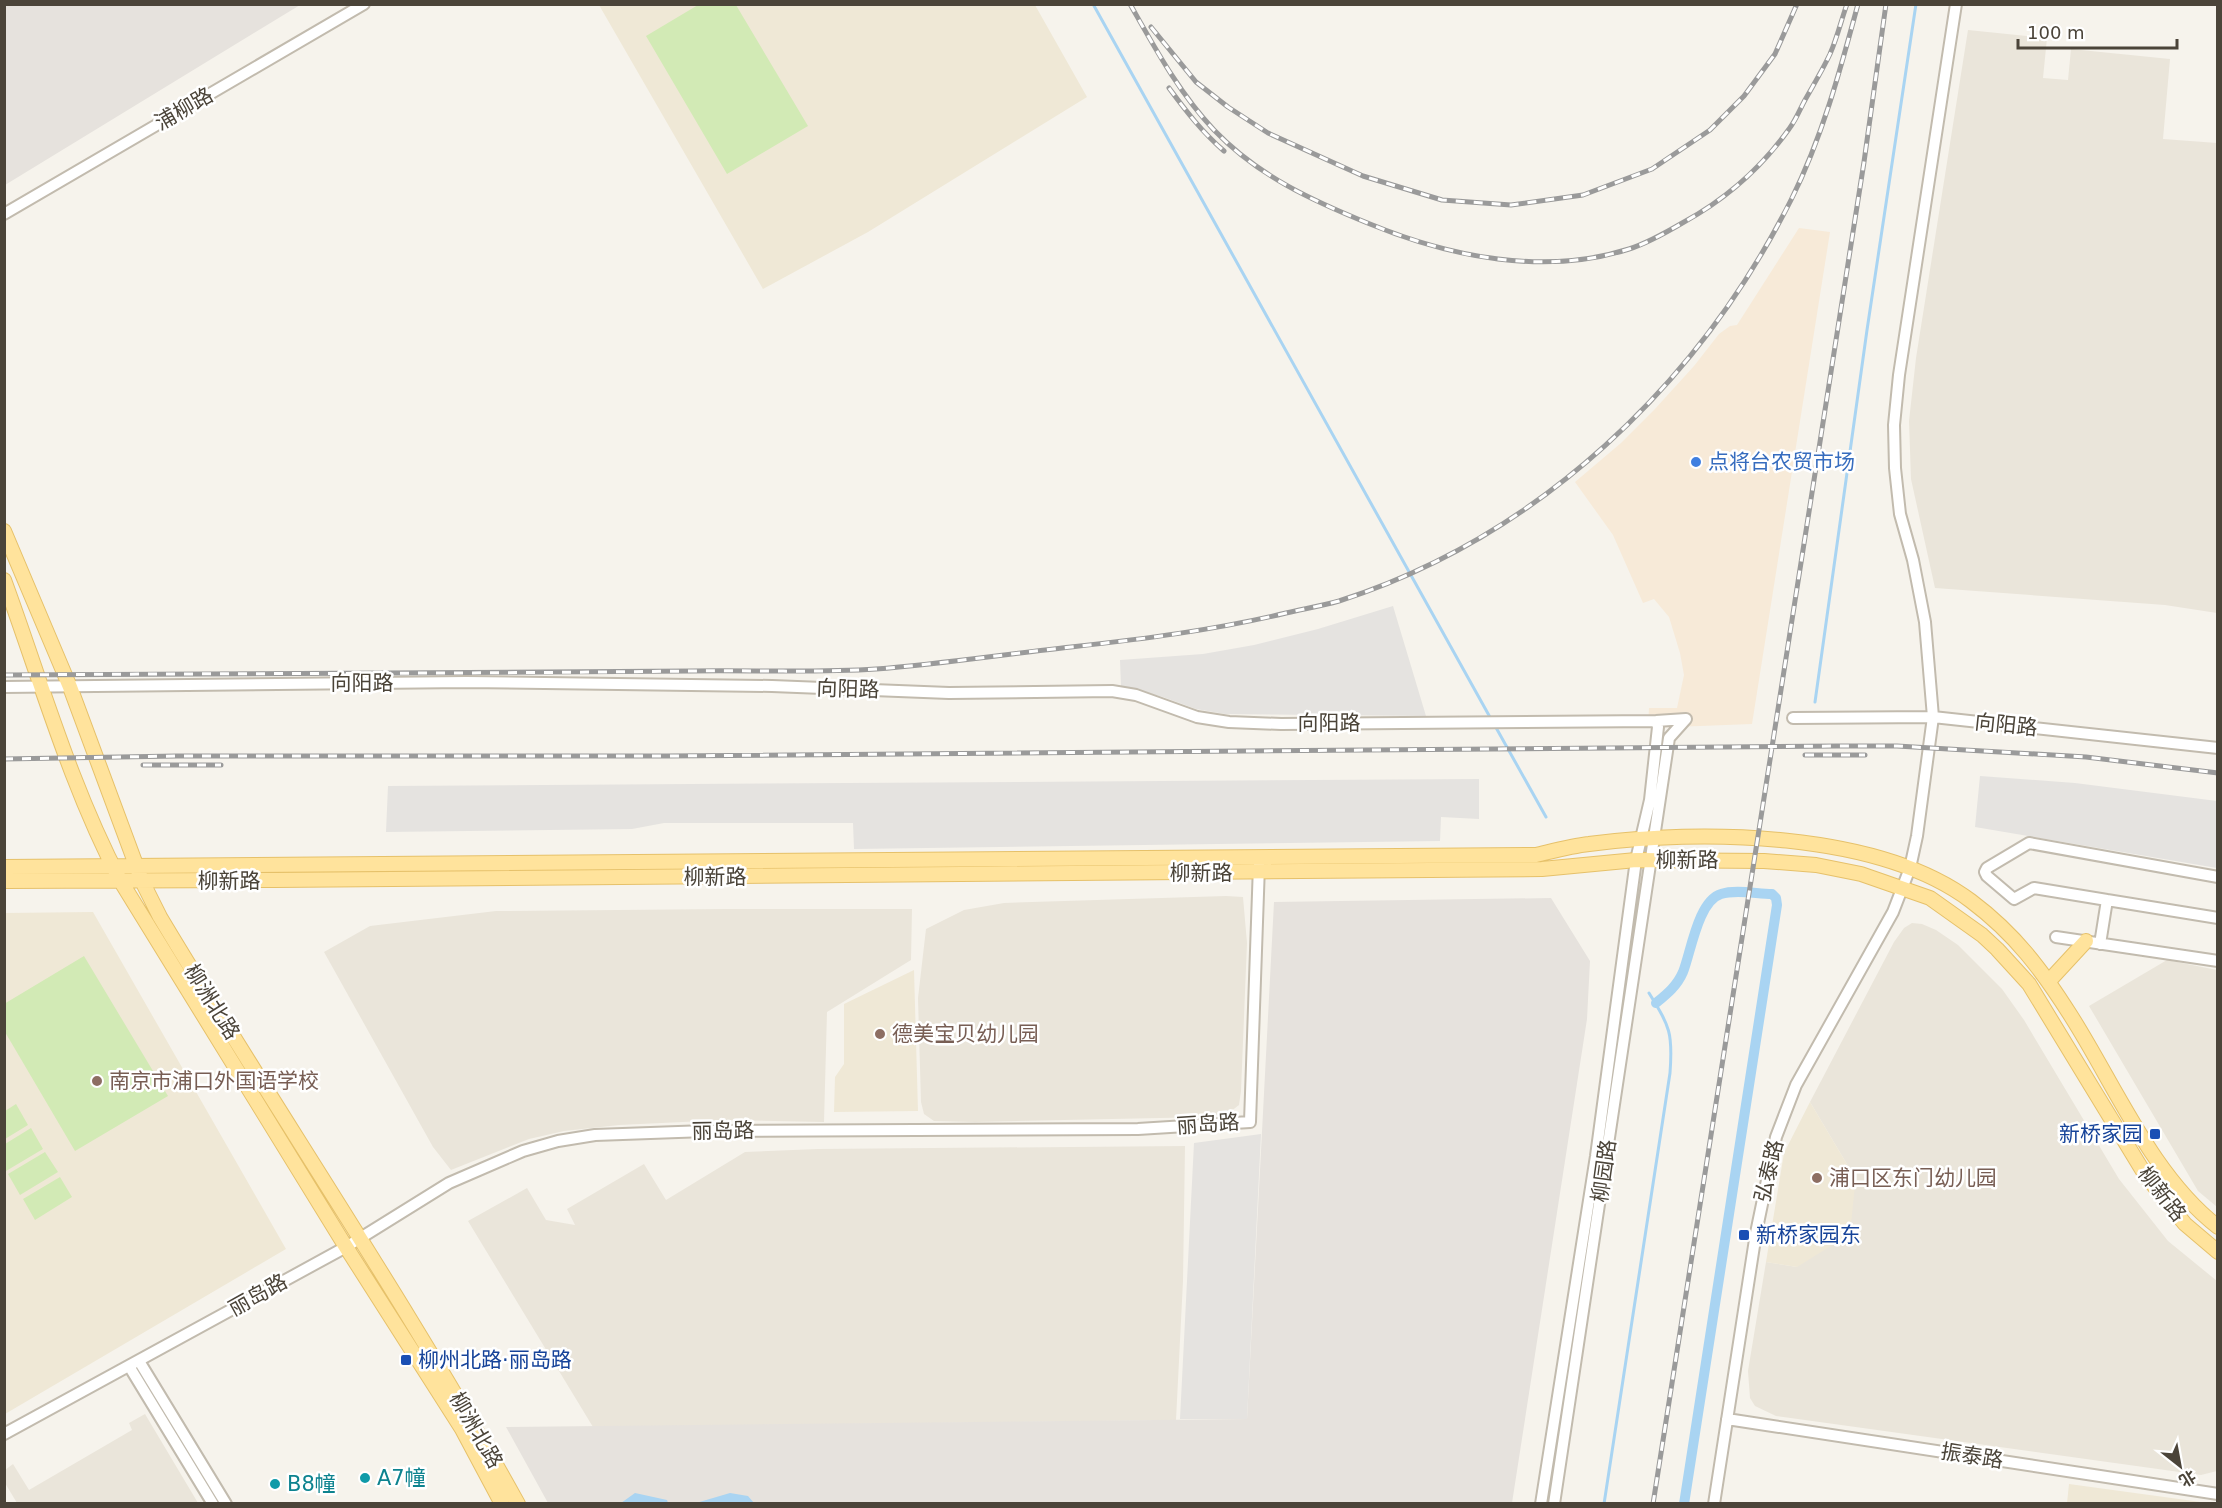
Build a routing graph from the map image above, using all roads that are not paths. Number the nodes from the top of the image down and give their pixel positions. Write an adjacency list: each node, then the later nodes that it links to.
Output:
1 (364, 4): 3 (street, 浦柳路)
2 (1956, 4): 9 (street, 弘泰路)
3 (4, 214)
4 (4, 531): 8 (main road, 柳洲北路)
5 (4, 580): 6 (main road, 柳洲北路)
6 (42, 686): 7 (street, 向阳路); 8 (street, 向阳路); 16 (main road, 柳洲北路)
7 (4, 687)
8 (70, 687): 11 (street, 向阳路); 18 (main road, 柳洲北路)
9 (1933, 717): 10 (street, 向阳路); 12 (street, 向阳路); 19 (street, 弘泰路)
10 (1793, 718)
11 (1656, 721): 13 (street); 13 (street, 向阳路)
12 (2217, 748)
13 (1647, 838): 14 (main road, 柳新路); 15 (street); 19 (main road, 柳新路)
14 (1259, 857): 18 (main road, 柳新路); 20 (street, 丽岛路)
15 (1643, 860): 20 (main road, 柳新路); 25 (main road, 柳新路); 45 (street, 柳园路); 46 (street, 柳园路)
16 (112, 866): 17 (main road, 柳新路); 18 (main road, 柳新路); 22 (main road, 柳洲北路)
17 (4, 867)
18 (138, 867): 24 (main road, 柳洲北路)
19 (1910, 868): 25 (street, 弘泰路); 32 (main road, 柳新路)
20 (1258, 872): 24 (main road, 柳新路); 34 (street, 丽岛路)
21 (2217, 877): 26 (street)
22 (120, 880): 23 (main road, 柳新路); 24 (main road, 柳新路); 35 (main road, 柳洲北路)
23 (4, 881)
24 (142, 881): 34 (main road, 柳洲北路)
25 (1903, 888): 36 (main road, 柳新路); 38 (street, 弘泰路)
26 (2107, 900): 27 (street); 30 (street)
27 (2217, 918)
28 (2056, 937): 29 (street)
29 (2086, 941): 30 (street); 32 (main road)
30 (2100, 944): 31 (street)
31 (2217, 962)
32 (2049, 981): 33 (main road, 柳新路)
33 (2217, 1227)
34 (360, 1238): 35 (street, 丽岛路); 44 (main road, 柳洲北路)
35 (346, 1247): 37 (street, 丽岛路); 43 (main road, 柳洲北路)
36 (2217, 1252)
37 (134, 1363): 39 (street, 丽岛路); 41 (street); 42 (street)
38 (1727, 1419): 40 (street, 振泰路); 47 (street, 弘泰路)
39 (4, 1434)
40 (2217, 1494)
41 (213, 1503)
42 (226, 1503)
43 (502, 1503)
44 (518, 1503)
45 (1541, 1503)
46 (1554, 1503)
47 (1714, 1503)

